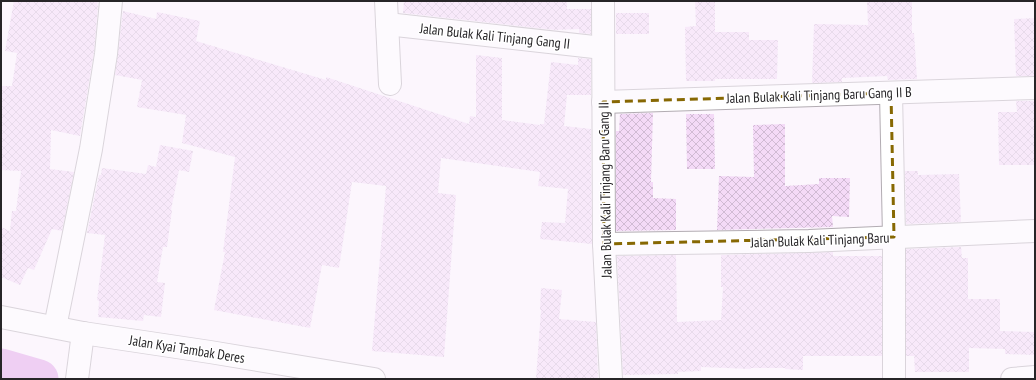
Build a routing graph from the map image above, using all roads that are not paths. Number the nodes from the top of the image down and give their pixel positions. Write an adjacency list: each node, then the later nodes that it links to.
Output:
1 (111, 1): 14 (street)
2 (386, 1): 4 (street)
3 (603, 1): 5 (street, Jalan Bulak Kali Tinjang Baru Gang II)
4 (387, 24): 5 (street, Jalan Bulak Kali Tinjang Gang II); 6 (street)
5 (603, 48): 9 (street, Jalan Bulak Kali Tinjang Baru Gang II)
6 (390, 84)
7 (1035, 88): 8 (street, Jalan Bulak Kali Tinjang Baru Gang II B)
8 (891, 93): 9 (street, Jalan Bulak Kali Tinjang Baru Gang II B); 11 (street)
9 (603, 102): 12 (street, Jalan Bulak Kali Tinjang Baru Gang II)
10 (1035, 231): 11 (street, Jalan Bulak Kali Tinjang Baru)
11 (894, 237): 12 (street, Jalan Bulak Kali Tinjang Baru); 20 (street)
12 (604, 244): 19 (street, Jalan Bulak Kali Tinjang Baru Gang II)
13 (1, 317): 14 (street, Jalan Kyai Tambak Deres)
14 (55, 327): 15 (street, Jalan Kyai Tambak Deres)
15 (83, 333): 17 (street); 18 (street, Jalan Kyai Tambak Deres)
16 (1035, 377): 21 (street)
17 (77, 379)
18 (374, 379)
19 (611, 379)
20 (894, 379)
21 (1012, 379)

